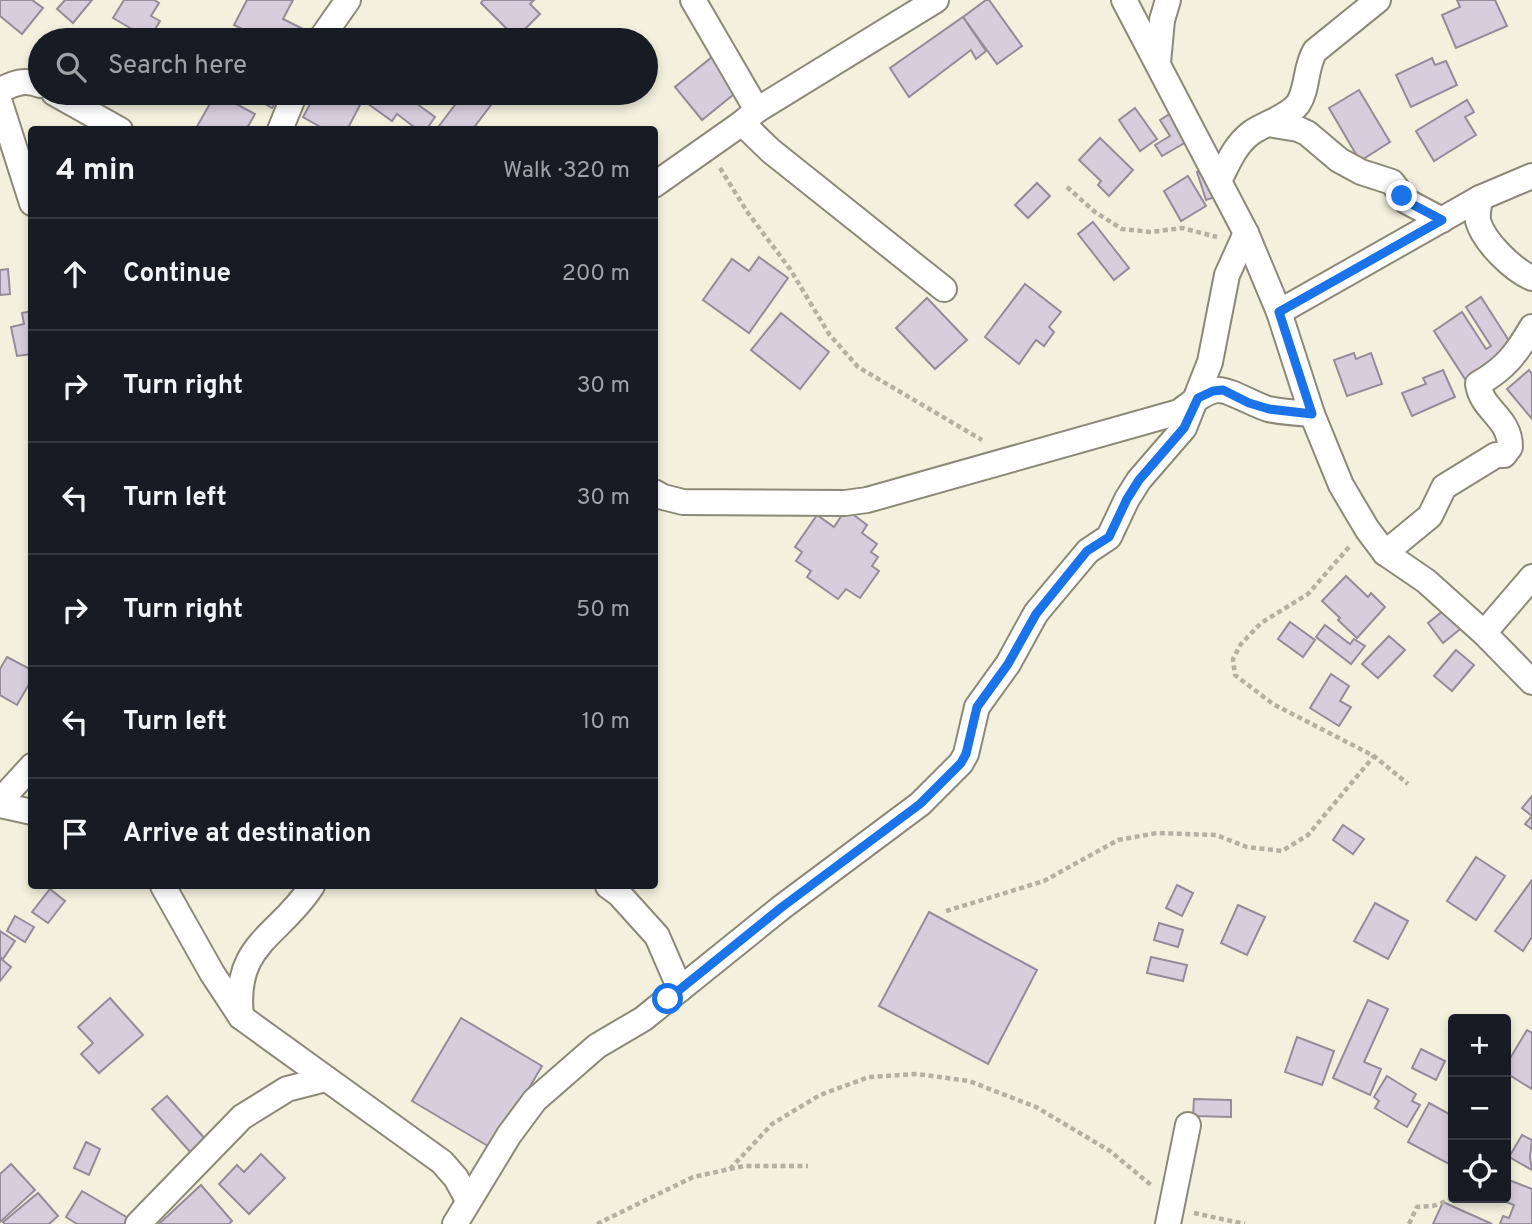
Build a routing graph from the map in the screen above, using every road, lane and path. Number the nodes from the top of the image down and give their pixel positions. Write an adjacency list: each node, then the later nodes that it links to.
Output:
1 (348, 0): 7 (street)
2 (693, 0): 14 (street)
3 (936, 0): 14 (street)
4 (1124, 0): 8 (street)
5 (1168, 0): 8 (street)
6 (1378, 0): 15 (street)
7 (328, 28)
8 (1158, 63): 20 (street)
9 (28, 82): 10 (street)
10 (0, 90)
11 (0, 103): 23 (street)
12 (75, 105): 16 (street)
13 (290, 105): 17 (street)
14 (750, 116): 18 (street); 28 (street)
15 (1268, 124): 20 (street); 25 (street)
16 (113, 126)
17 (282, 126)
18 (706, 149): 21 (street); 33 (path)
19 (1532, 176): 24 (street)
20 (1220, 179): 26 (street)
21 (658, 182)
22 (1067, 187): 26 (path)
23 (28, 190)
24 (1480, 198): 25 (street); 27 (street)
25 (1442, 220): 29 (street)
26 (1242, 242): 29 (street); 31 (street)
27 (1532, 278)
28 (944, 289)
29 (1279, 312): 32 (street)
30 (1532, 327): 36 (street)
31 (1198, 398): 32 (street); 33 (street); 49 (street)
32 (1312, 414): 35 (street)
33 (1013, 459): 34 (street)
34 (658, 494)
35 (1367, 529): 36 (street); 40 (path)
36 (1385, 554): 38 (street)
37 (1532, 577): 38 (street)
38 (1485, 633): 39 (street)
39 (1532, 682)
40 (1374, 755): 42 (path); 48 (path)
41 (28, 771): 43 (street)
42 (1408, 784)
43 (0, 803): 44 (street)
44 (28, 811)
45 (165, 889): 50 (street)
46 (310, 889): 50 (street)
47 (612, 889): 49 (street)
48 (946, 911)
49 (680, 989): 55 (street)
50 (241, 1017): 51 (street)
51 (326, 1079): 55 (street); 58 (street)
52 (1188, 1125): 57 (street)
53 (808, 1166): 54 (path)
54 (730, 1169): 57 (path); 60 (path)
55 (468, 1200): 59 (street)
56 (1448, 1201): 62 (path)
57 (1170, 1216): 61 (path)
58 (138, 1224)
59 (455, 1224)
60 (597, 1224)
61 (1245, 1224)
62 (1409, 1224)

